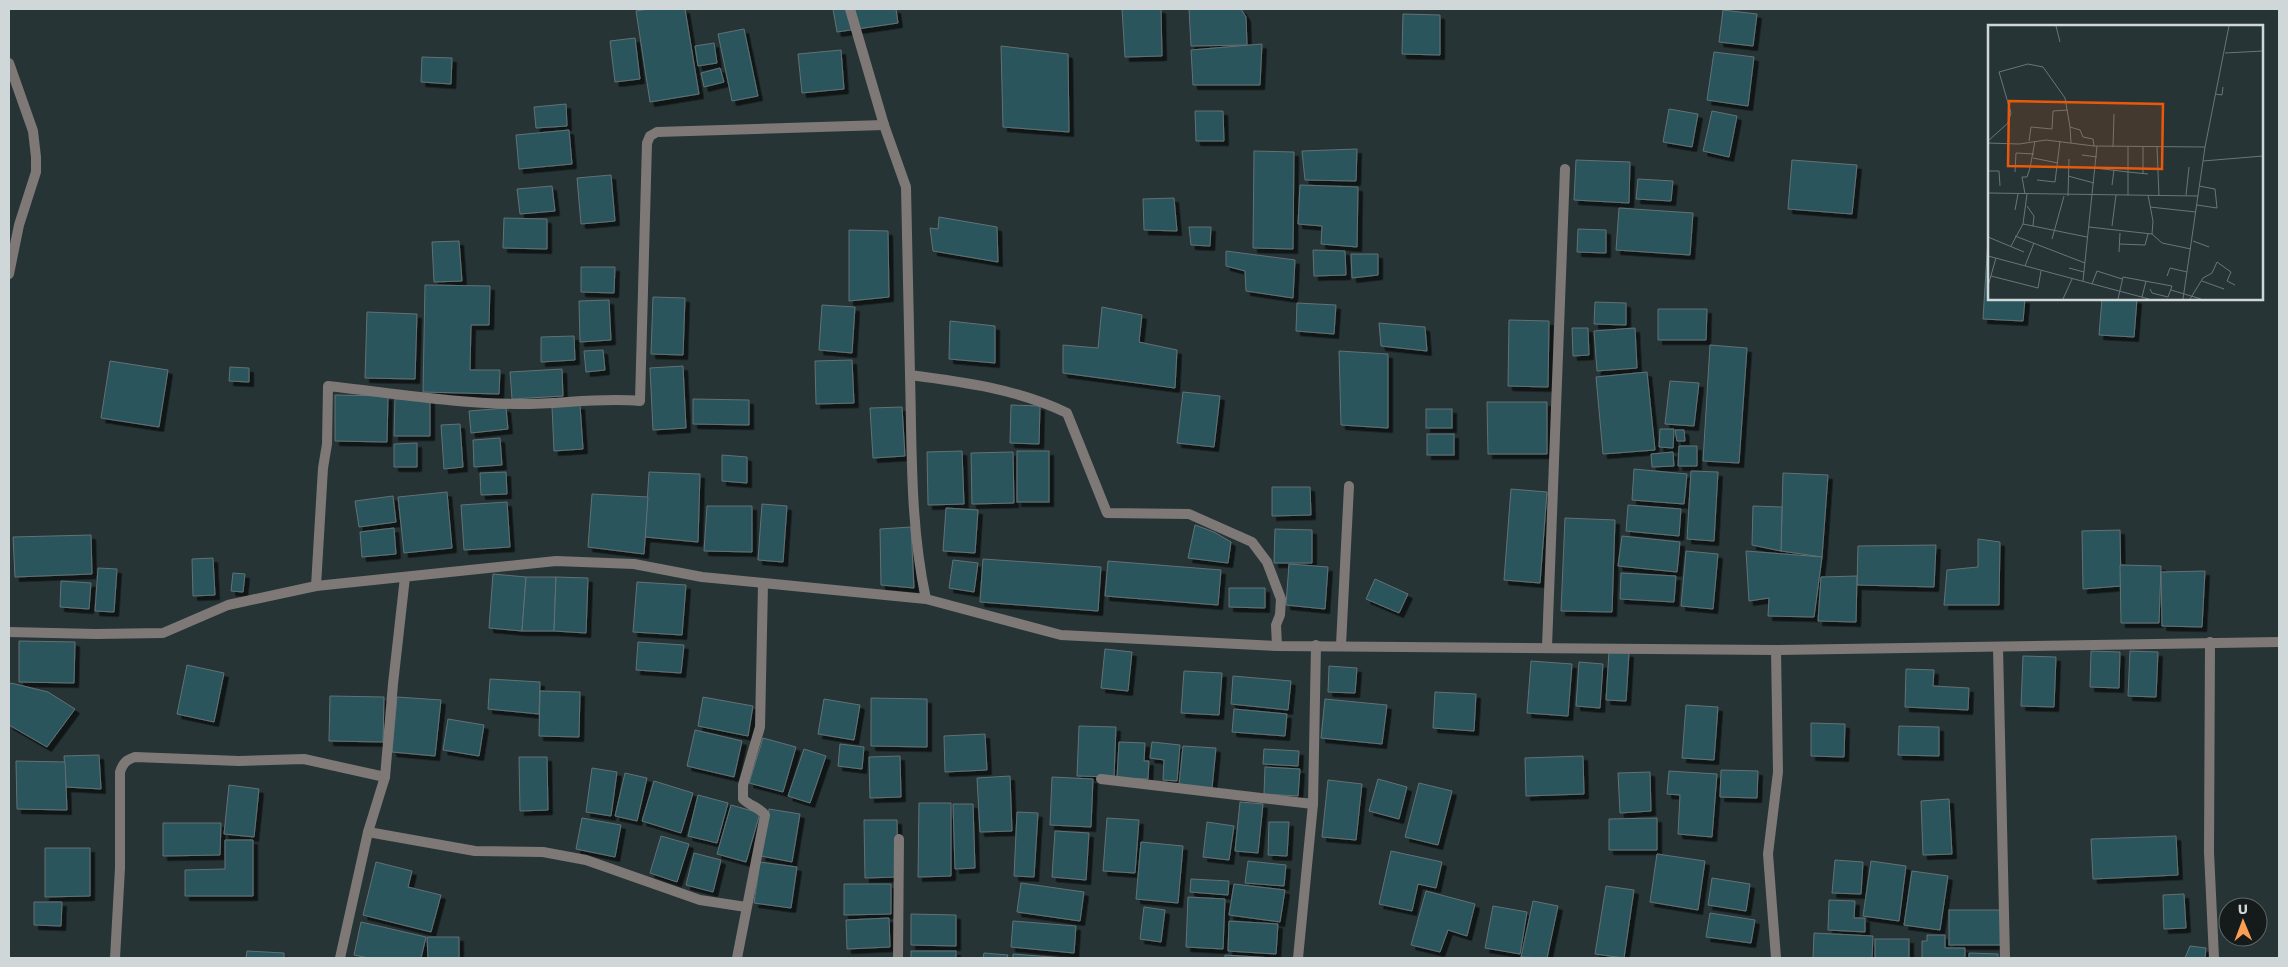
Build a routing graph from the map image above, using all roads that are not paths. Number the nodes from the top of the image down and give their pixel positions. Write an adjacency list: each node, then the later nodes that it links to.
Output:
1 (850, 9): 3 (street)
2 (9, 62): 5 (street)
3 (884, 125): 6 (street); 10 (street)
4 (1565, 169): 18 (street)
5 (9, 274)
6 (910, 375): 11 (street); 16 (street)
7 (1350, 486): 15 (street)
8 (405, 577): 9 (street); 10 (street); 21 (street)
9 (763, 584): 11 (street); 26 (street)
10 (316, 586): 12 (street)
11 (926, 599): 16 (street)
12 (9, 632)
13 (2210, 642): 14 (street); 19 (street); 34 (street)
14 (2279, 642)
15 (1341, 645): 17 (street); 18 (street)
16 (1277, 646): 17 (street)
17 (1316, 646): 23 (street)
18 (1547, 647): 20 (street)
19 (1998, 647): 20 (street); 33 (street)
20 (1776, 650): 32 (street)
21 (385, 777): 24 (street); 27 (street)
22 (1101, 779): 23 (street)
23 (1313, 804): 31 (street)
24 (368, 832): 26 (street); 28 (street)
25 (899, 839): 30 (street)
26 (746, 906): 29 (street)
27 (115, 958)
28 (340, 958)
29 (737, 958)
30 (898, 958)
31 (1298, 958)
32 (1776, 958)
33 (2005, 958)
34 (2214, 958)

